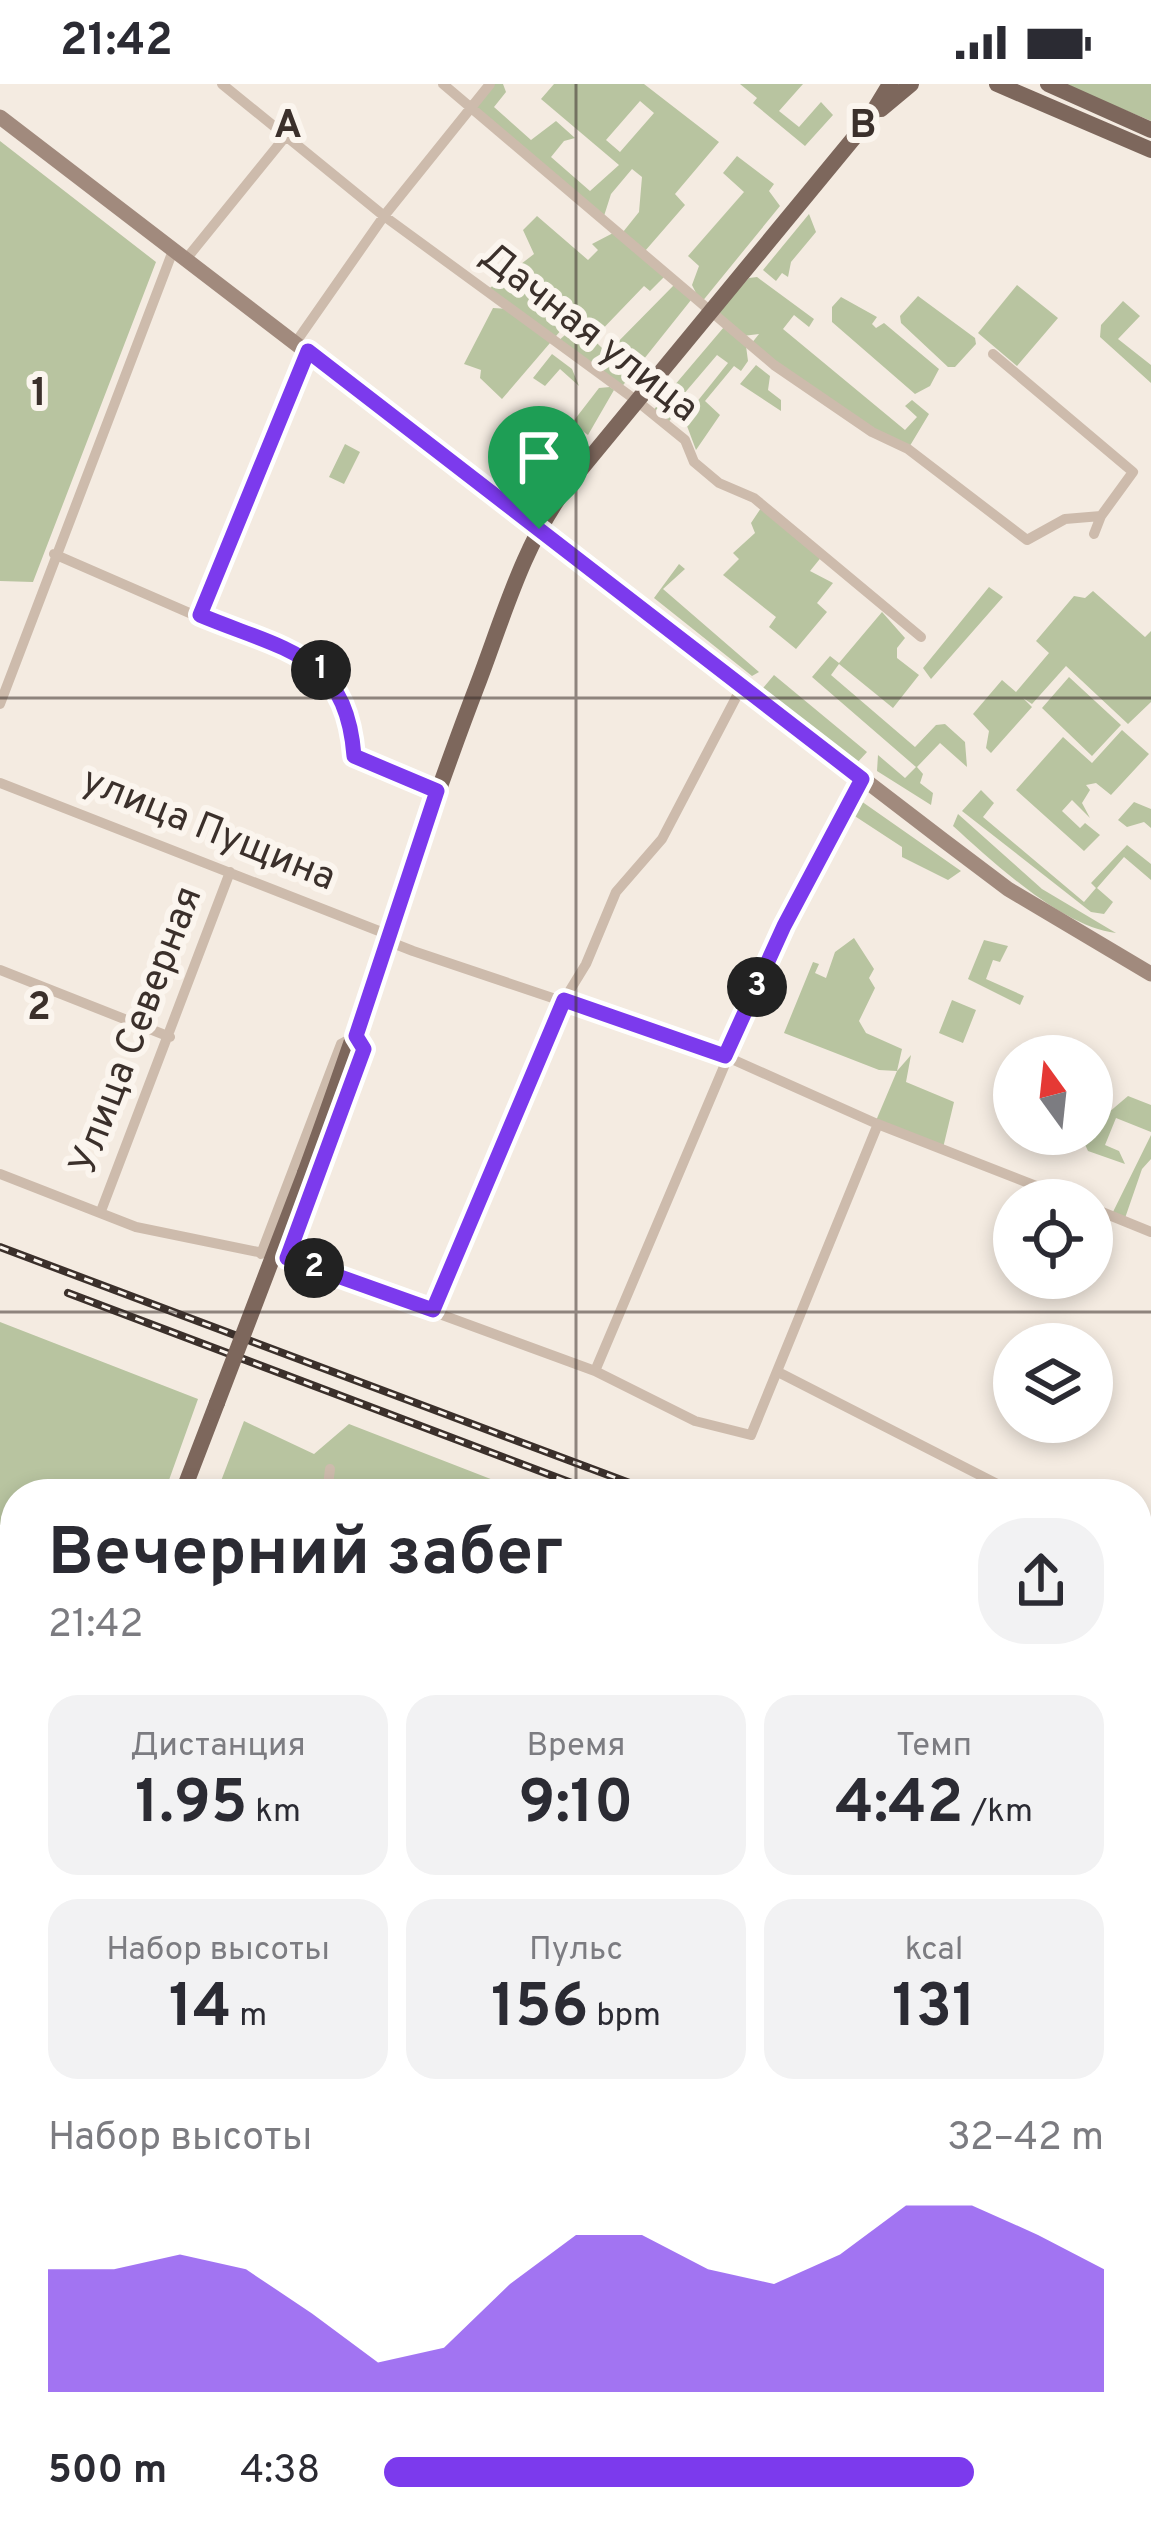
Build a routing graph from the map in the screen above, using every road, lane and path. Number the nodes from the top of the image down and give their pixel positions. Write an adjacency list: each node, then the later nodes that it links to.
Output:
1 (222, 84): 12 (street, Дачная улица)
2 (443, 84): 8 (street)
3 (490, 84): 8 (street)
4 (890, 84): 10 (main road)
5 (911, 84): 10 (main road)
6 (997, 84): 13 (main road)
7 (1048, 84): 11 (main road)
8 (469, 107): 14 (street); 16 (street)
9 (0, 117): 15 (main road)
10 (867, 122): 16 (main road)
11 (1151, 130)
12 (285, 137): 14 (street, Дачная улица); 15 (street)
13 (1151, 150)
14 (384, 216): 17 (street); 19 (street, Дачная улица)
15 (180, 253): 17 (main road); 23 (street)
16 (711, 310): 19 (main road); 20 (street)
17 (302, 346): 21 (main road); 24 (street)
18 (993, 354): 20 (street)
19 (637, 401): 21 (main road); 25 (street, Дачная улица)
20 (1101, 516): 22 (street)
21 (539, 529): 26 (main road); 30 (main road)
22 (1094, 533)
23 (54, 554): 24 (street); 27 (street)
24 (200, 615): 30 (street)
25 (921, 637)
26 (741, 688): 28 (main road); 35 (street)
27 (0, 704)
28 (862, 779): 34 (main road); 38 (street)
29 (0, 783): 31 (street, улица Пущина)
30 (437, 791): 32 (main road)
31 (230, 872): 32 (street, улица Пущина); 37 (street, Улица Северная)
32 (390, 942): 35 (street, улица Пущина); 36 (main road)
33 (0, 970): 37 (street)
34 (1151, 974)
35 (564, 1000): 38 (street, улица Пущина); 47 (street)
36 (356, 1036): 45 (street); 46 (street); 51 (main road, bridge)
37 (170, 1037): 42 (street, Улица Северная)
38 (725, 1056): 39 (street, улица Пущина); 48 (street)
39 (878, 1124): 41 (street, улица Пущина); 49 (street)
40 (0, 1174): 42 (street)
41 (1018, 1179)
42 (101, 1211): 45 (street)
43 (1113, 1217): 44 (street)
44 (1151, 1232)
45 (261, 1254): 46 (street)
46 (287, 1258): 47 (street)
47 (433, 1310): 48 (street)
48 (595, 1371): 49 (street)
49 (778, 1372): 53 (street)
50 (330, 1468): 52 (street)
51 (188, 1479)
52 (329, 1479)
53 (988, 1479)

